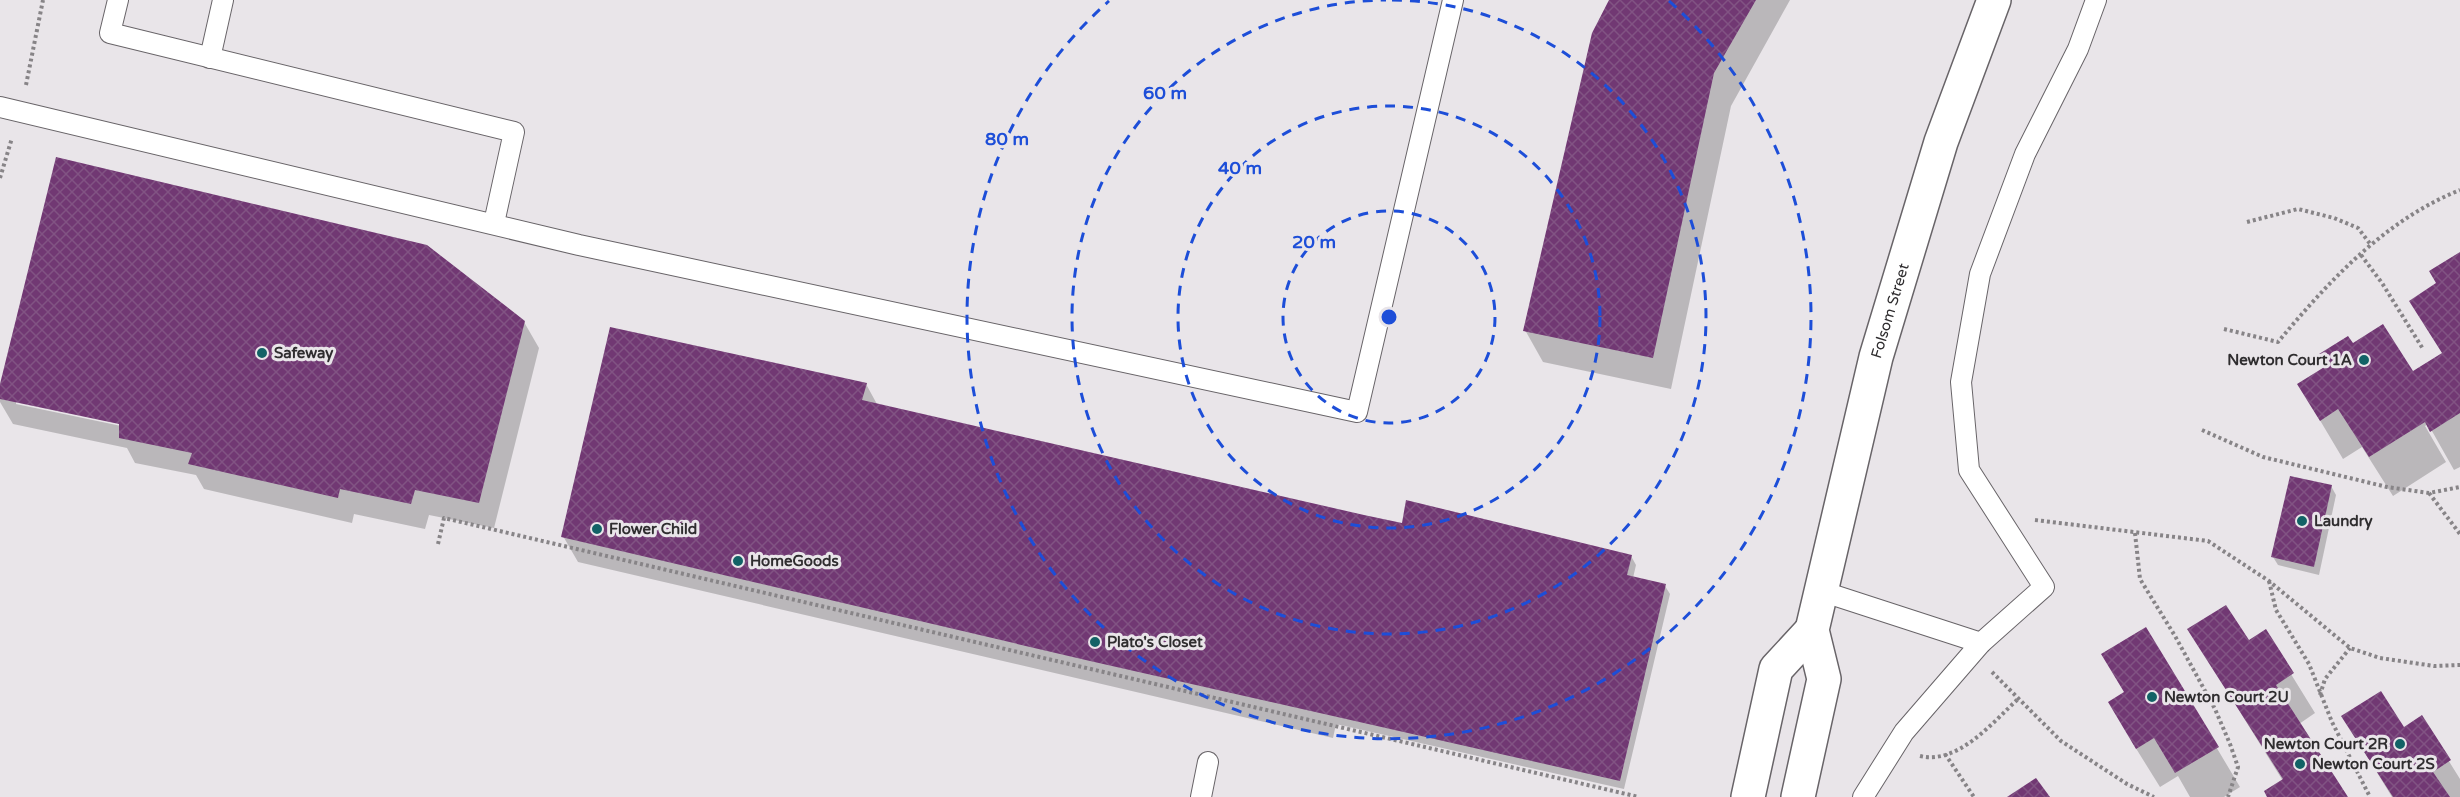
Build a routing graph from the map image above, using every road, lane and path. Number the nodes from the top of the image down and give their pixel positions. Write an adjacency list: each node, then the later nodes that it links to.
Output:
1 (118, 0): 6 (lane)
2 (223, 0): 6 (lane)
3 (1453, 0): 10 (lane)
4 (1994, 0): 23 (main road, Folsom Street)
5 (2096, 0): 18 (lane)
6 (210, 58): 10 (lane)
7 (0, 106): 10 (lane)
8 (2460, 190): 11 (path)
9 (2247, 222): 11 (path)
10 (494, 224)
11 (2371, 245): 12 (path)
12 (2361, 255): 13 (path); 14 (path)
13 (2224, 329)
14 (2423, 349)
15 (2202, 429): 17 (path)
16 (2460, 487): 17 (path)
17 (2429, 493): 20 (path)
18 (1997, 516): 19 (path); 25 (lane)
19 (2135, 532): 22 (path); 40 (path)
20 (2460, 534)
21 (438, 544): 34 (path)
22 (2269, 581): 26 (path); 28 (path)
23 (1821, 591): 24 (main road, Folsom Street); 25 (lane)
24 (1812, 630): 35 (main road, Folsom Street); 36 (main road, Folsom Street)
25 (1977, 648): 29 (path); 30 (lane)
26 (2350, 648): 27 (path); 28 (path)
27 (2460, 665)
28 (2320, 696): 41 (path)
29 (2018, 699): 31 (path); 39 (path)
30 (1893, 750): 31 (path); 37 (lane)
31 (1945, 754): 38 (path)
32 (1208, 762): 33 (lane)
33 (1201, 797)
34 (1639, 797)
35 (1748, 797)
36 (1798, 797)
37 (1863, 797)
38 (1974, 797)
39 (2154, 797)
40 (2228, 797)
41 (2370, 797)

